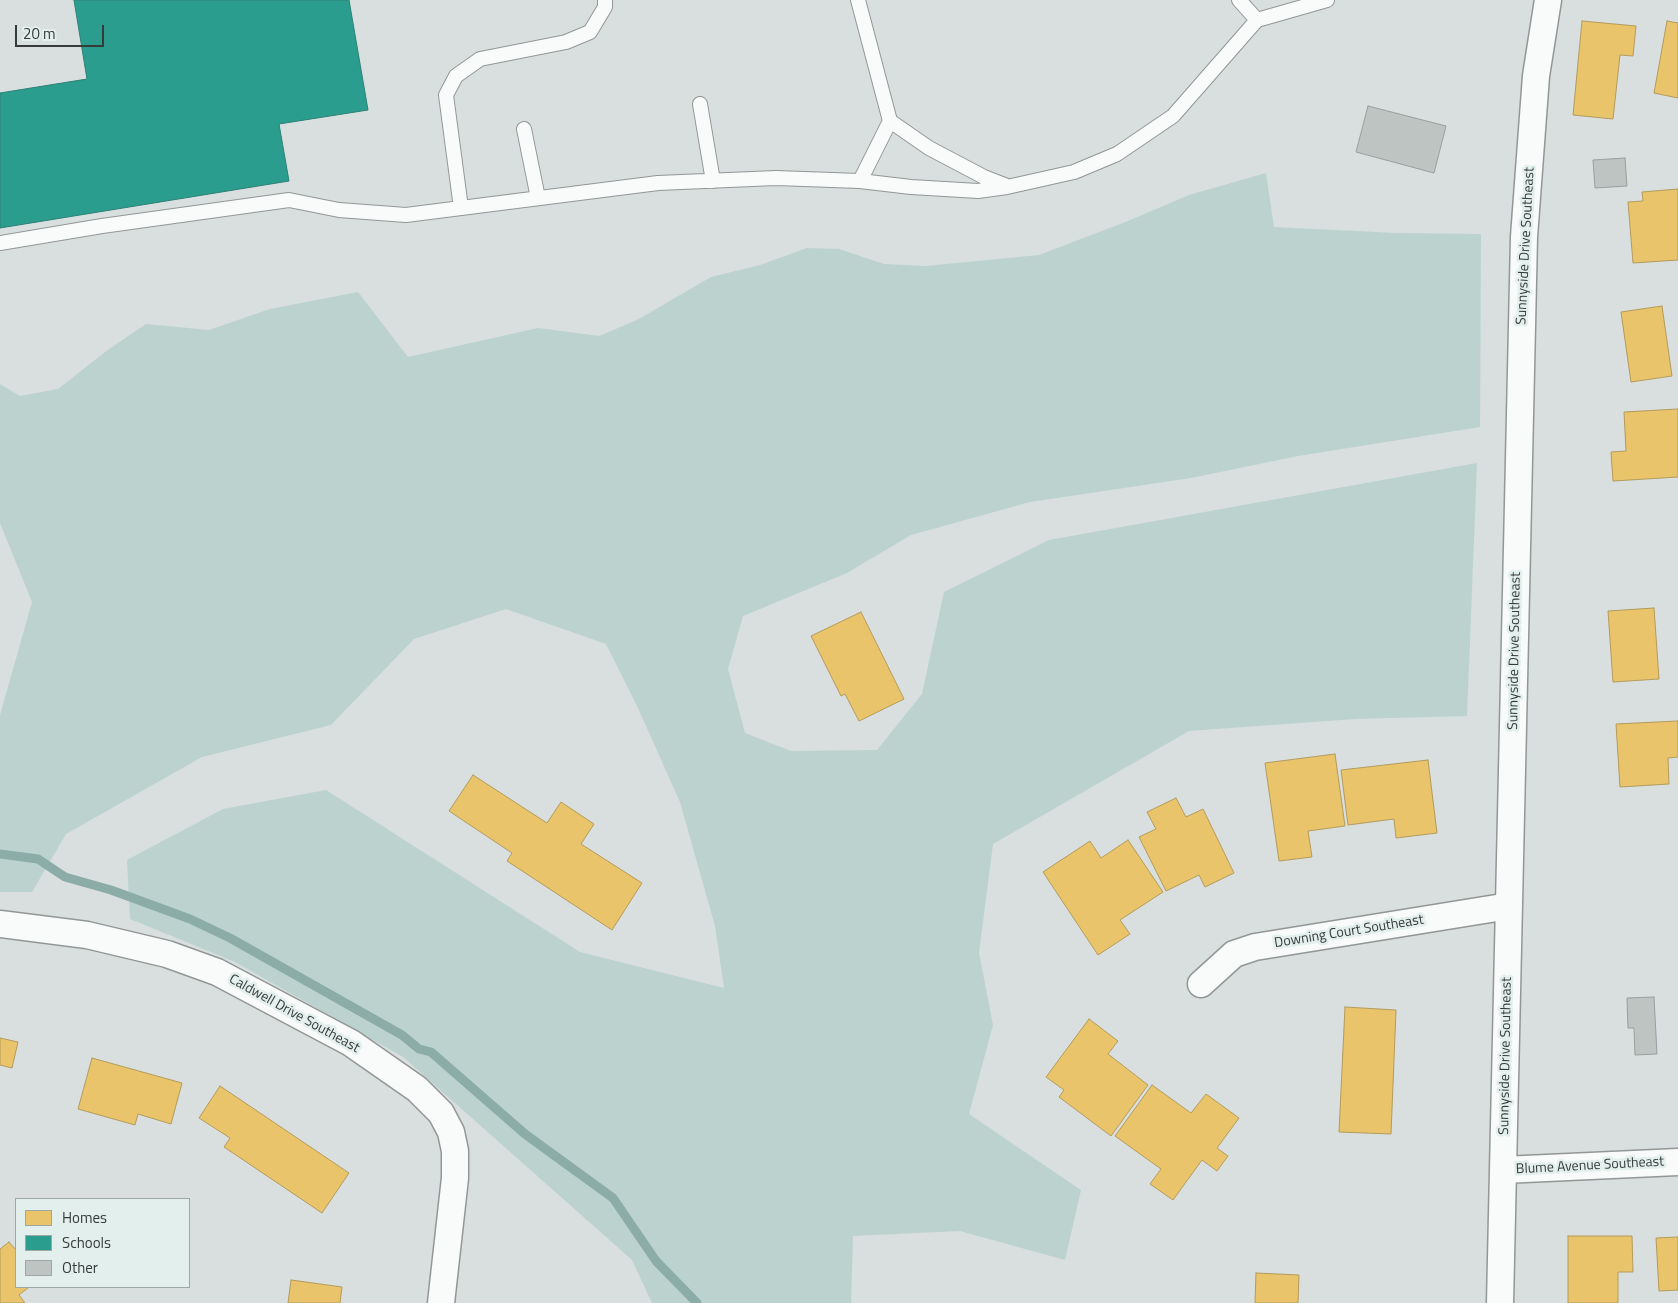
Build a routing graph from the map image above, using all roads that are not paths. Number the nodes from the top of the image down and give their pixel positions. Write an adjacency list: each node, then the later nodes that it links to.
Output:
1 (605, 0): 14 (lane)
2 (858, 0): 8 (lane)
3 (1239, 0): 6 (lane)
4 (1327, 0): 6 (lane)
5 (1548, 0): 16 (street, Sunnyside Drive Southeast)
6 (1257, 20): 12 (lane)
7 (700, 104): 10 (lane)
8 (890, 122): 11 (lane); 12 (lane)
9 (524, 128): 13 (lane)
10 (713, 181): 11 (lane); 13 (lane)
11 (860, 181): 12 (lane)
12 (1007, 187)
13 (538, 198): 14 (lane)
14 (461, 208): 15 (lane)
15 (0, 243)
16 (1509, 906): 18 (street, Downing Court Southeast); 20 (street, Sunnyside Drive Southeast)
17 (0, 924): 21 (street, Caldwell Drive Southeast)
18 (1201, 984)
19 (1678, 1162): 20 (street, Blume Avenue Southeast)
20 (1503, 1170): 22 (street, Sunnyside Drive Southeast)
21 (441, 1303)
22 (1500, 1303)

